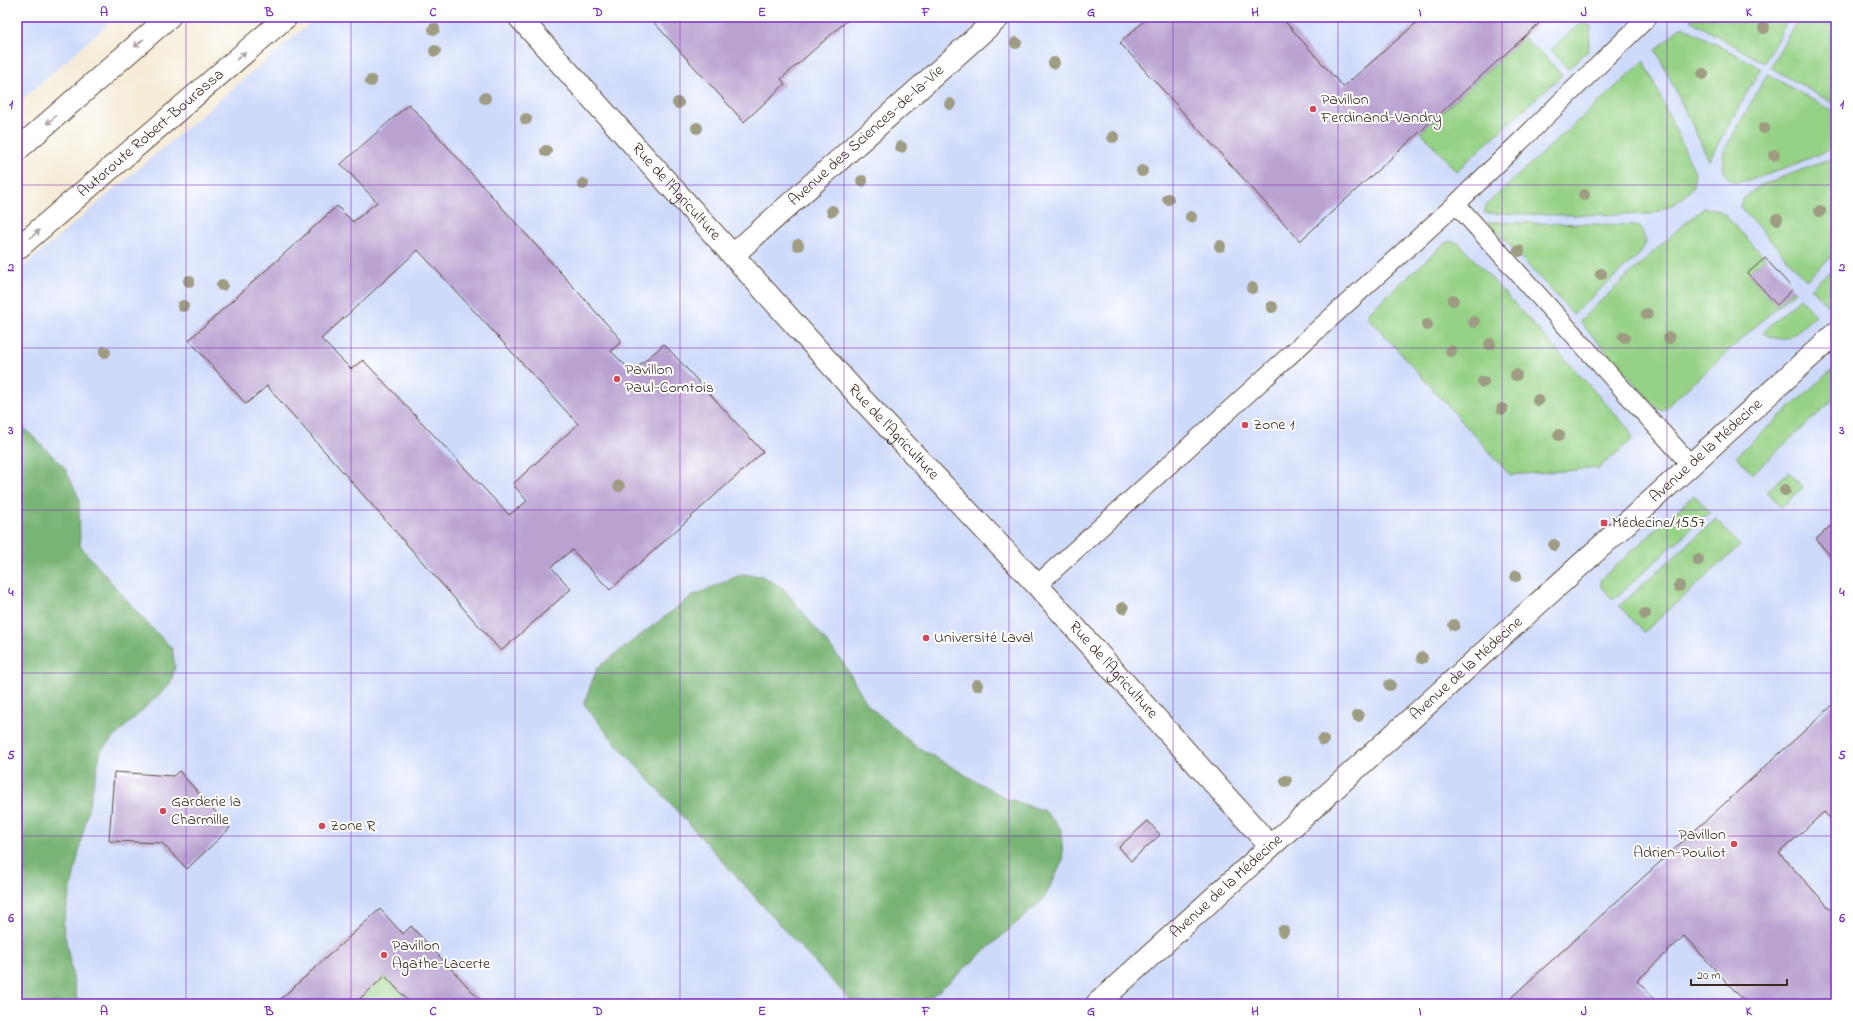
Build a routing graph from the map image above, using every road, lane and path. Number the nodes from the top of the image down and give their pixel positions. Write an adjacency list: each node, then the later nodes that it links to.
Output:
1 (169, 17): 6 (main road, one-way to 6)
2 (286, 17): 8 (main road, Autoroute Robert-Bourassa, one-way to 2)
3 (519, 17): 9 (main road, Rue de l'Agriculture)
4 (999, 17): 9 (main road, Avenue des Sciences-de-la-Vie)
5 (1648, 17): 7 (lane)
6 (17, 150)
7 (1456, 204): 11 (lane); 12 (lane)
8 (17, 249)
9 (733, 255): 12 (main road, Rue de l'Agriculture)
10 (1836, 333): 11 (main road, Avenue de la Médecine)
11 (1691, 464): 13 (main road, Avenue de la Médecine)
12 (1037, 585): 13 (main road, Rue de l'Agriculture)
13 (1270, 846): 14 (main road, Avenue de la Médecine)
14 (1097, 1004)

